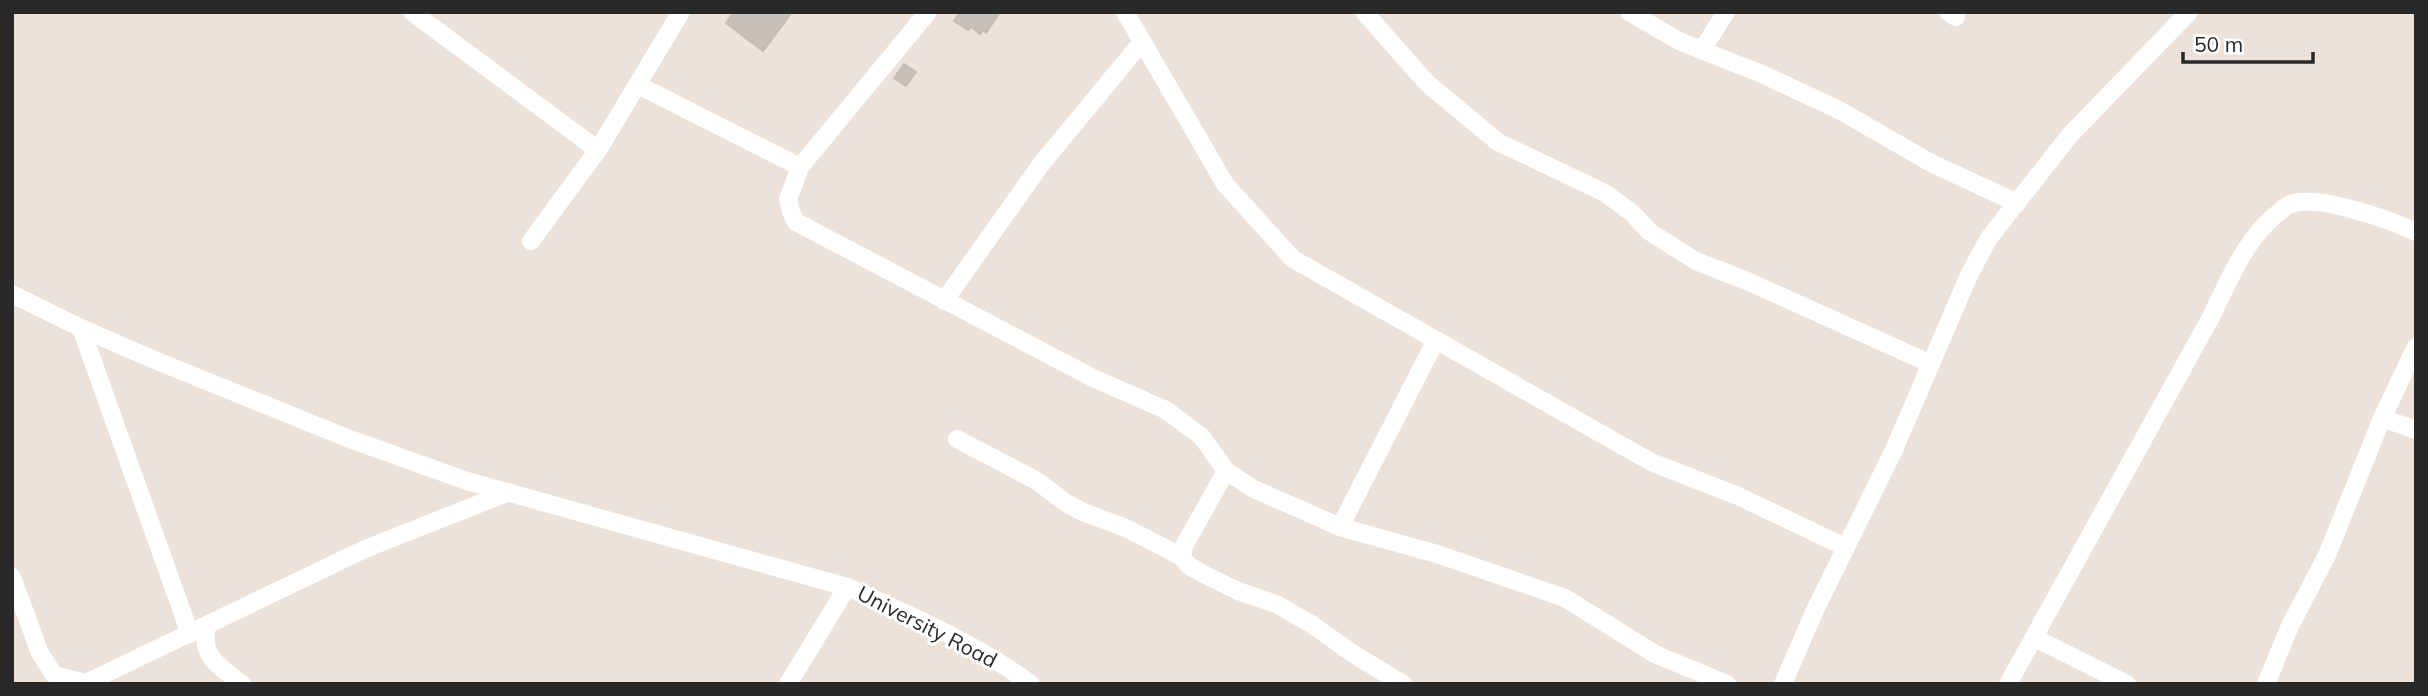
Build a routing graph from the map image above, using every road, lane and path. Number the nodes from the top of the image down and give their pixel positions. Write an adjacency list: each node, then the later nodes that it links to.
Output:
1 (412, 12): 12 (street)
2 (681, 12): 11 (street)
3 (928, 12): 13 (street)
4 (1125, 12): 9 (street)
5 (1364, 12): 22 (street)
6 (1629, 12): 10 (street)
7 (1726, 12): 10 (street)
8 (2189, 12): 14 (street)
9 (1142, 42): 18 (street); 20 (street)
10 (1702, 50): 14 (street)
11 (638, 85): 12 (street); 13 (street)
12 (598, 150): 16 (street)
13 (800, 167): 18 (street)
14 (2017, 203): 22 (street)
15 (2416, 232): 34 (street)
16 (531, 241)
17 (12, 294): 19 (street)
18 (944, 301): 26 (street)
19 (81, 328): 27 (street); 33 (street)
20 (1436, 340): 28 (street); 29 (street)
21 (2416, 347): 23 (street)
22 (1931, 364): 29 (street)
23 (2382, 418): 24 (street); 44 (street)
24 (2416, 430)
25 (957, 439): 30 (street)
26 (1226, 471): 28 (street); 30 (street)
27 (509, 492): 32 (street); 33 (street)
28 (1339, 527): 40 (street)
29 (1845, 547): 41 (street)
30 (1182, 557): 39 (street)
31 (12, 577): 33 (street)
32 (847, 587): 35 (street, University Road); 37 (street, University Road)
33 (198, 630): 36 (street)
34 (2035, 638): 42 (street); 43 (street)
35 (1013, 678): 38 (street, University Road)
36 (242, 684)
37 (788, 684)
38 (1031, 684)
39 (1403, 684)
40 (1727, 684)
41 (1783, 684)
42 (2008, 684)
43 (2127, 684)
44 (2266, 684)

